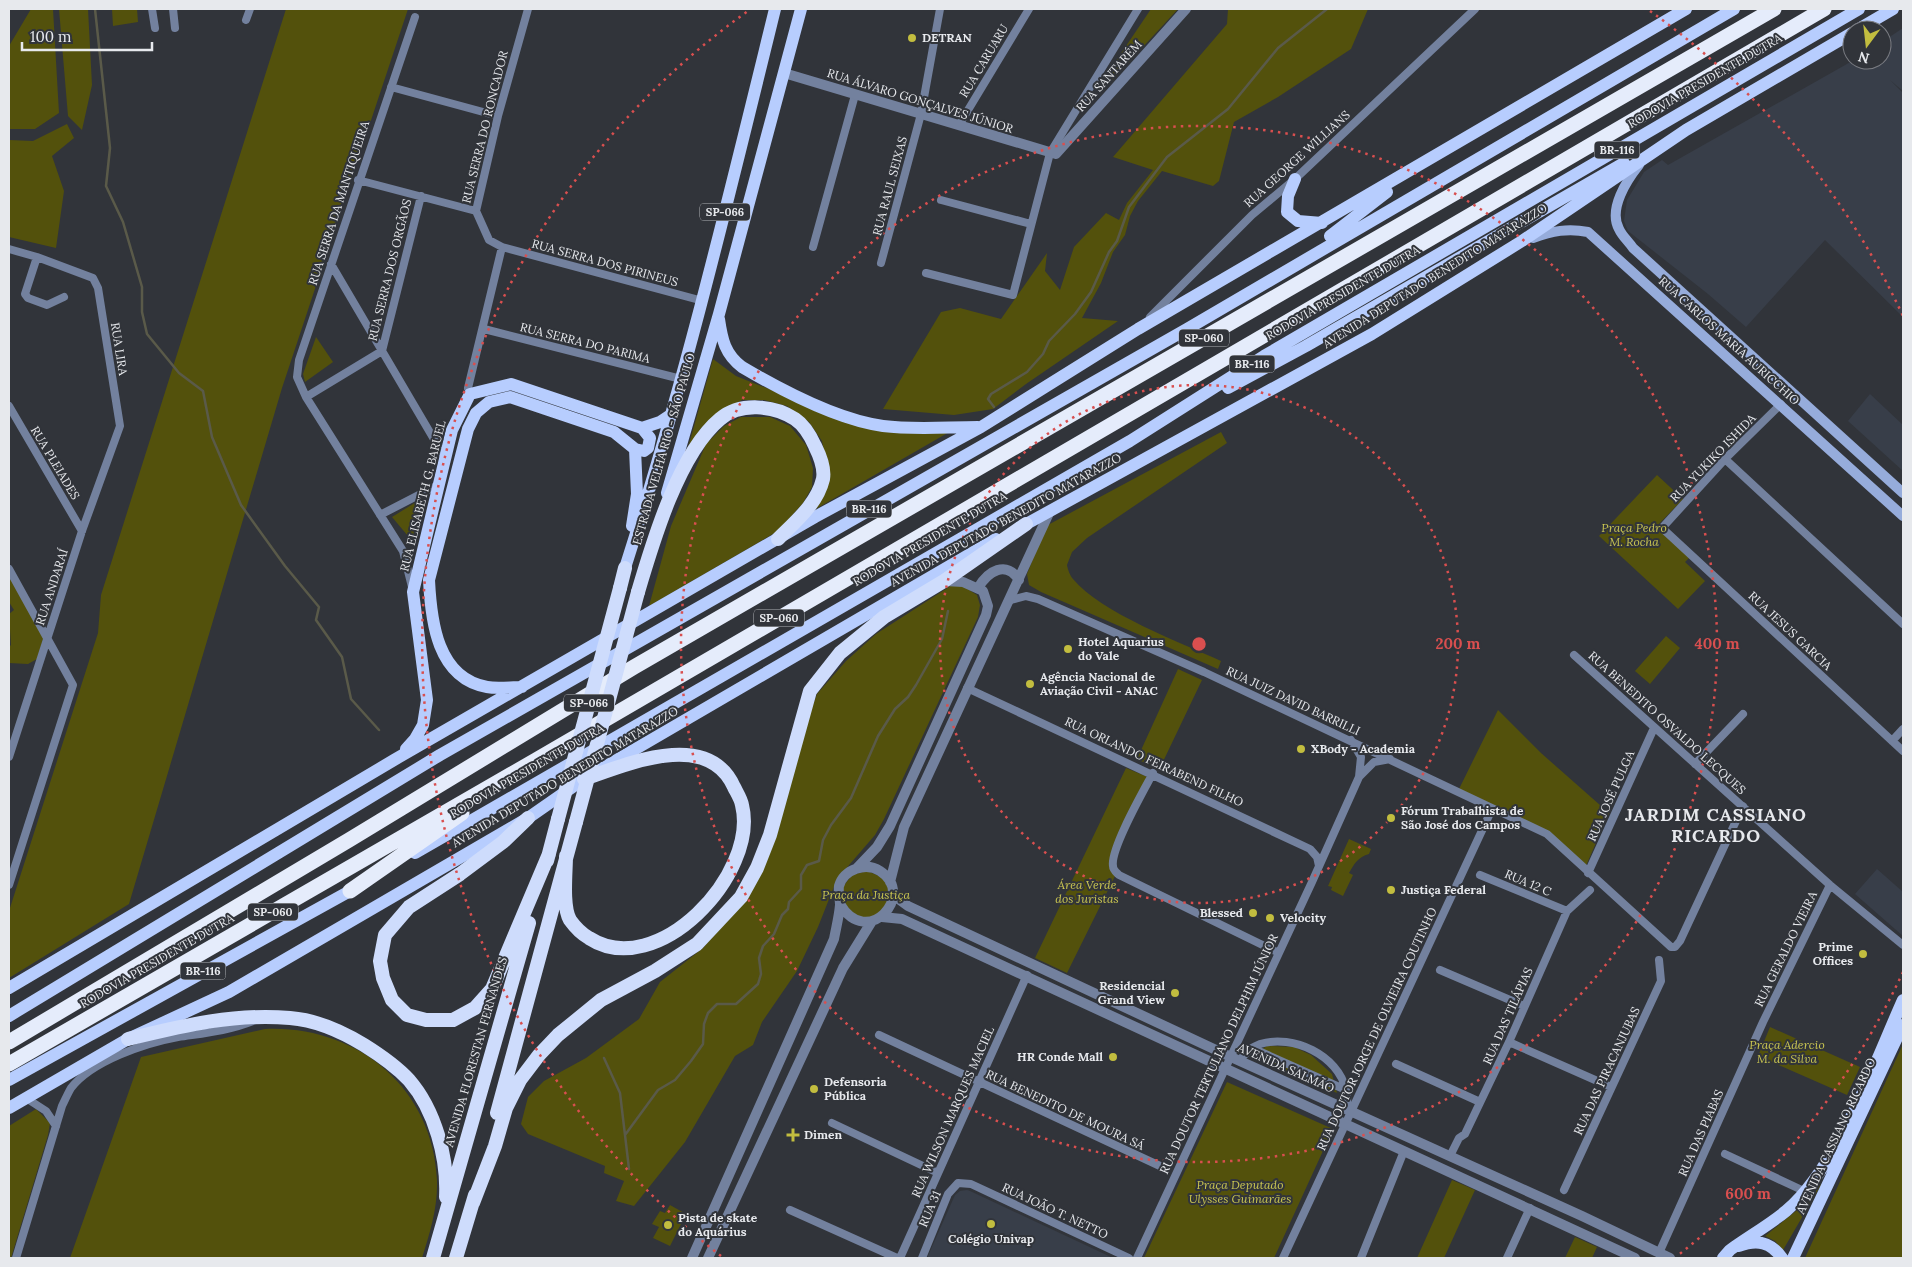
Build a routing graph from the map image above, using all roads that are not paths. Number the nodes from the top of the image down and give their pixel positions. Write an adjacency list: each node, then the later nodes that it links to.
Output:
1 (152, 9): 21 (street)
2 (173, 9): 22 (street)
3 (250, 9): 19 (street)
4 (528, 9): 28 (street, RUA SERRA DO RONCADOR)
5 (774, 9): 51 (main road, SP-066)
6 (801, 9): 24 (main road, SP-066)
7 (940, 9): 27 (street, RUA RAUL SEIXAS)
8 (1029, 9): 29 (street, RUA CARUARU)
9 (1138, 9): 31 (street)
10 (1186, 9): 31 (street, RUA SANTARÉM)
11 (1475, 9): 34 (street, RUA GEORGE WILLIANS)
12 (1686, 9): 33 (main road)
13 (1734, 9): 49 (main road, BR-116)
14 (1774, 9): 140 (highway, RODOVIA PRESIDENTE DUTRA / SP-060)
15 (1824, 9): 101 (highway, RODOVIA PRESIDENTE DUTRA / SP-060)
16 (1859, 9): 66 (main road, RODOVIA PRESIDENTE DUTRA / BR-116)
17 (1893, 9): 20 (main road)
18 (415, 17): 25 (street, RUA SERRA DA MANTIQUEIRA)
19 (246, 20)
20 (1874, 20)
21 (155, 28)
22 (175, 28)
23 (1842, 39): 30 (main road, AVENIDA DEPUTADO BENEDITO MATARAZZO)
24 (784, 73): 26 (street, RUA ÁLVARO GONÇALVES JÚNIOR); 52 (main road, SP-066)
25 (391, 87): 28 (street); 35 (street, RUA SERRA DA MANTIQUEIRA)
26 (854, 95): 27 (street, RUA ÁLVARO GONÇALVES JÚNIOR); 43 (street)
27 (921, 114): 29 (street, RUA ÁLVARO GONÇALVES JÚNIOR); 46 (street, RUA RAUL SEIXAS)
28 (498, 116): 38 (street, RUA SERRA DO RONCADOR)
29 (959, 125): 31 (street, RUA ÁLVARO GONÇALVES JÚNIOR)
30 (1686, 130): 32 (main road, AVENIDA DEPUTADO BENEDITO MATARAZZO); 66 (main road)
31 (1050, 152): 40 (street)
32 (1647, 155): 41 (main road, AVENIDA DEPUTADO BENEDITO MATARAZZO); 59 (main road, RUA CARLOS MARIA AURICCHIO)
33 (1407, 173): 39 (main road); 49 (main road)
34 (1296, 179): 39 (main road); 54 (street, RUA GEORGE WILLIANS)
35 (358, 180): 36 (street); 47 (street, RUA SERRA DA MANTIQUEIRA)
36 (421, 196): 38 (street); 55 (street, RUA SERRA DOS ORGÃOS)
37 (941, 200): 40 (street)
38 (476, 211): 42 (street, RUA SERRA DO RONCADOR)
39 (1322, 223): 54 (main road)
40 (1031, 224): 48 (street)
41 (1522, 241): 60 (main road, RUA CARLOS MARIA AURICCHIO); 72 (main road, AVENIDA DEPUTADO BENEDITO MATARAZZO)
42 (502, 247): 51 (street, RUA SERRA DOS PIRINEUS); 53 (street)
43 (813, 247)
44 (9, 249): 45 (street)
45 (37, 256): 50 (street); 63 (street, RUA LIRA)
46 (881, 263)
47 (331, 264): 55 (street); 58 (street, RUA SERRA DA MANTIQUEIRA)
48 (926, 273)
49 (1270, 280): 134 (main road, BR-116)
50 (64, 297)
51 (703, 301): 56 (main road, SP-066)
52 (719, 314): 64 (main road); 76 (main road, ESTRADA VELHA RIO - SÃO PAULO / SP-066)
53 (484, 329): 56 (street, RUA SERRA DO PARIMA); 57 (street)
54 (1138, 329): 64 (main road)
55 (382, 351): 58 (street, RUA SERRA DOS ORGÃOS); 68 (street)
56 (681, 379): 62 (main road, SP-066)
57 (468, 388)
58 (306, 398): 73 (street, RUA SERRA DA MANTIQUEIRA)
59 (1802, 399): 60 (main road); 71 (main road, RUA CARLOS MARIA AURICCHIO)
60 (1781, 404): 69 (street, RUA YUKIKO ISHIDA); 74 (main road, RUA CARLOS MARIA AURICCHIO)
61 (9, 406): 78 (street, RUA PLEIADES)
62 (672, 414): 65 (main road); 80 (main road, ESTRADA VELHA RIO - SÃO PAULO / SP-066)
63 (120, 426): 78 (street, RUA ANDARAÍ)
64 (981, 427): 79 (main road)
65 (642, 428): 67 (main road); 68 (main road, RUA ELISABETH G. BARUEL)
66 (1130, 441): 119 (main road, RODOVIA PRESIDENTE DUTRA / BR-116)
67 (635, 449): 80 (main road); 90 (main road)
68 (445, 458): 70 (main road, RUA ELISABETH G. BARUEL)
69 (1725, 460): 77 (street, RUA YUKIKO ISHIDA); 87 (street)
70 (438, 485): 73 (street); 85 (main road, RUA ELISABETH G. BARUEL)
71 (1903, 493)
72 (1050, 511): 75 (main road, AVENIDA DEPUTADO BENEDITO MATARAZZO); 82 (street)
73 (380, 515): 85 (street, RUA SERRA DA MANTIQUEIRA)
74 (1903, 516)
75 (1026, 524): 83 (highway); 105 (main road, AVENIDA DEPUTADO BENEDITO MATARAZZO)
76 (657, 527): 79 (highway); 110 (highway, ESTRADA VELHA RIO - SÃO PAULO / SP-066, bridge)
77 (1662, 528): 96 (street, RUA JESUS GARCIA)
78 (82, 531): 88 (street, RUA ANDARAÍ)
79 (778, 538): 90 (main road)
80 (625, 568): 109 (highway, SP-066, bridge)
81 (9, 569): 88 (street)
82 (1019, 580): 84 (street); 86 (street)
83 (944, 581): 84 (street); 167 (highway)
84 (978, 588): 111 (street)
85 (413, 592): 100 (main road, RUA ELISABETH G. BARUEL)
86 (1011, 600): 91 (street); 95 (street, RUA JUIZ DAVID BARRILLI)
87 (1903, 624)
88 (48, 636): 98 (street, RUA ANDARAÍ); 116 (street)
89 (1574, 655): 93 (street, RUA BENEDITO OSVALDO LECQUES)
90 (522, 687): 100 (main road)
91 (967, 688): 103 (street, RUA ORLANDO FEIRABEND FILHO); 115 (street)
92 (1743, 714): 102 (street)
93 (1654, 728): 102 (street, RUA BENEDITO OSVALDO LECQUES); 113 (street, RUA JOSÉ PULGA)
94 (1903, 729): 96 (street)
95 (1351, 740): 99 (street, RUA JUIZ DAVID BARRILLI); 104 (street, RUA DOUTOR TERTULIANO DELPHIM JÚNIOR)
96 (1892, 741): 97 (street, RUA JESUS GARCIA)
97 (1903, 751)
98 (9, 757)
99 (1390, 759): 104 (street, RUA DOUTOR TERTULIANO DELPHIM JÚNIOR); 107 (street, RUA JUIZ DAVID BARRILLI)
100 (394, 760): 131 (main road)
101 (536, 760): 119 (highway); 144 (highway, RODOVIA PRESIDENTE DUTRA / SP-060)
102 (1696, 764): 106 (street, RUA BENEDITO OSVALDO LECQUES)
103 (1153, 773): 112 (street, RUA ORLANDO FEIRABEND FILHO); 125 (street)
104 (1359, 777): 112 (street, RUA DOUTOR TERTULIANO DELPHIM JÚNIOR)
105 (584, 779): 108 (main road, AVENIDA DEPUTADO BENEDITO MATARAZZO); 110 (highway)
106 (1743, 806): 113 (street, RUA JUIZ DAVID BARRILLI); 117 (street, RUA BENEDITO OSVALDO LECQUES)
107 (1492, 809): 113 (street, RUA JUIZ DAVID BARRILLI); 154 (street, RUA DOUTOR JORGE DE OLVIEIRA COUTINHO)
108 (528, 818): 109 (highway); 139 (main road, AVENIDA DEPUTADO BENEDITO MATARAZZO)
109 (549, 854): 170 (highway, AVENIDA FLORESTAN FERNANDES)
110 (566, 856): 167 (highway)
111 (857, 868): 115 (street); 121 (street)
112 (1318, 868): 125 (street, RUA DOUTOR TERTULIANO DELPHIM JÚNIOR)
113 (1588, 873)
114 (1480, 875): 122 (street, RUA 12 C)
115 (890, 882): 120 (street)
116 (9, 885)
117 (1830, 886): 124 (street, RUA BENEDITO OSVALDO LECQUES); 136 (street, RUA GERALDO VIEIRA)
118 (1590, 890): 122 (street, RUA DAS TILÁPIAS)
119 (350, 891): 147 (main road, RODOVIA PRESIDENTE DUTRA / BR-116)
120 (893, 895): 123 (street); 129 (street, AVENIDA SALMÃO)
121 (840, 904): 123 (street); 178 (street)
122 (1567, 911): 133 (street, RUA DAS TILÁPIAS)
123 (877, 919): 128 (street); 179 (street)
124 (1903, 945)
125 (1279, 953): 143 (street, RUA DOUTOR TERTULIANO DELPHIM JÚNIOR)
126 (1659, 960): 149 (street, RUA DAS PIRACANJUBAS)
127 (1440, 970): 133 (street)
128 (1027, 975): 130 (street); 148 (street, RUA WILSON MARQUES MACIEL)
129 (1064, 979): 130 (street); 143 (street, AVENIDA SALMÃO)
130 (1052, 987): 146 (street)
131 (9, 988)
132 (1903, 1000): 166 (main road, AVENIDA CASSIANO RICARDO)
133 (1524, 1006): 141 (street, RUA DAS TILÁPIAS)
134 (9, 1016)
135 (262, 1017): 139 (highway); 157 (street); 170 (highway)
136 (1763, 1022): 173 (street, RUA DAS PIABAS)
137 (1903, 1025): 191 (main road, AVENIDA CASSIANO RICARDO)
138 (879, 1034): 148 (street, RUA BENEDITO DE MOURA SÁ)
139 (128, 1039): 151 (main road, AVENIDA DEPUTADO BENEDITO MATARAZZO)
140 (9, 1042)
141 (1510, 1042): 149 (street); 152 (street, RUA DAS TILÁPIAS)
142 (1252, 1048): 143 (street); 150 (street); 150 (street)
143 (1235, 1059): 146 (street, RUA DOUTOR TERTULIANO DELPHIM JÚNIOR); 154 (street, AVENIDA SALMÃO)
144 (9, 1064)
145 (1396, 1064): 152 (street)
146 (1224, 1069): 156 (street); 183 (street, RUA DOUTOR TERTULIANO DELPHIM JÚNIOR)
147 (9, 1080)
148 (979, 1083): 162 (street, RUA BENEDITO DE MOURA SÁ); 163 (street, RUA WILSON MARQUES MACIEL)
149 (1611, 1088): 165 (street, RUA DAS PIRACANJUBAS)
150 (1346, 1090): 154 (street)
151 (26, 1098): 153 (main road, AVENIDA DEPUTADO BENEDITO MATARAZZO); 157 (street)
152 (1480, 1102): 161 (street, RUA DAS TILÁPIAS)
153 (9, 1108)
154 (1349, 1110): 156 (street, RUA DOUTOR JORGE DE OLVIEIRA COUTINHO); 158 (street, AVENIDA SALMÃO)
155 (832, 1123): 163 (street)
156 (1345, 1125): 159 (street); 184 (street, RUA DOUTOR JORGE DE OLVIEIRA COUTINHO)
157 (56, 1126): 175 (street)
158 (1426, 1145): 159 (street); 161 (street, AVENIDA SALMÃO)
159 (1404, 1151): 168 (street); 185 (street)
160 (1725, 1154): 166 (street)
161 (1450, 1156): 171 (street, AVENIDA SALMÃO)
162 (1160, 1166)
163 (938, 1173): 180 (street, RUA WILSON MARQUES MACIEL)
164 (971, 1184): 181 (street, RUA 31); 182 (street, RUA JOÃO T. NETTO)
165 (1564, 1190)
166 (1804, 1191): 174 (main road, AVENIDA CASSIANO RICARDO)
167 (473, 1203): 177 (highway)
168 (1530, 1208): 172 (street); 186 (street)
169 (790, 1210): 180 (street)
170 (446, 1214): 176 (highway, AVENIDA FLORESTAN FERNANDES)
171 (1582, 1216): 172 (street); 173 (street, AVENIDA SALMÃO)
172 (1576, 1230): 187 (street)
173 (1659, 1253): 188 (street, AVENIDA SALMÃO)
174 (1726, 1254): 189 (street); 190 (main road)
175 (16, 1258)
176 (433, 1258)
177 (456, 1258)
178 (692, 1258)
179 (708, 1258)
180 (898, 1258)
181 (922, 1258)
182 (1129, 1258)
183 (1137, 1258)
184 (1282, 1258)
185 (1361, 1258)
186 (1507, 1258)
187 (1635, 1258)
188 (1670, 1258)
189 (1717, 1258)
190 (1782, 1258)
191 (1793, 1258)

